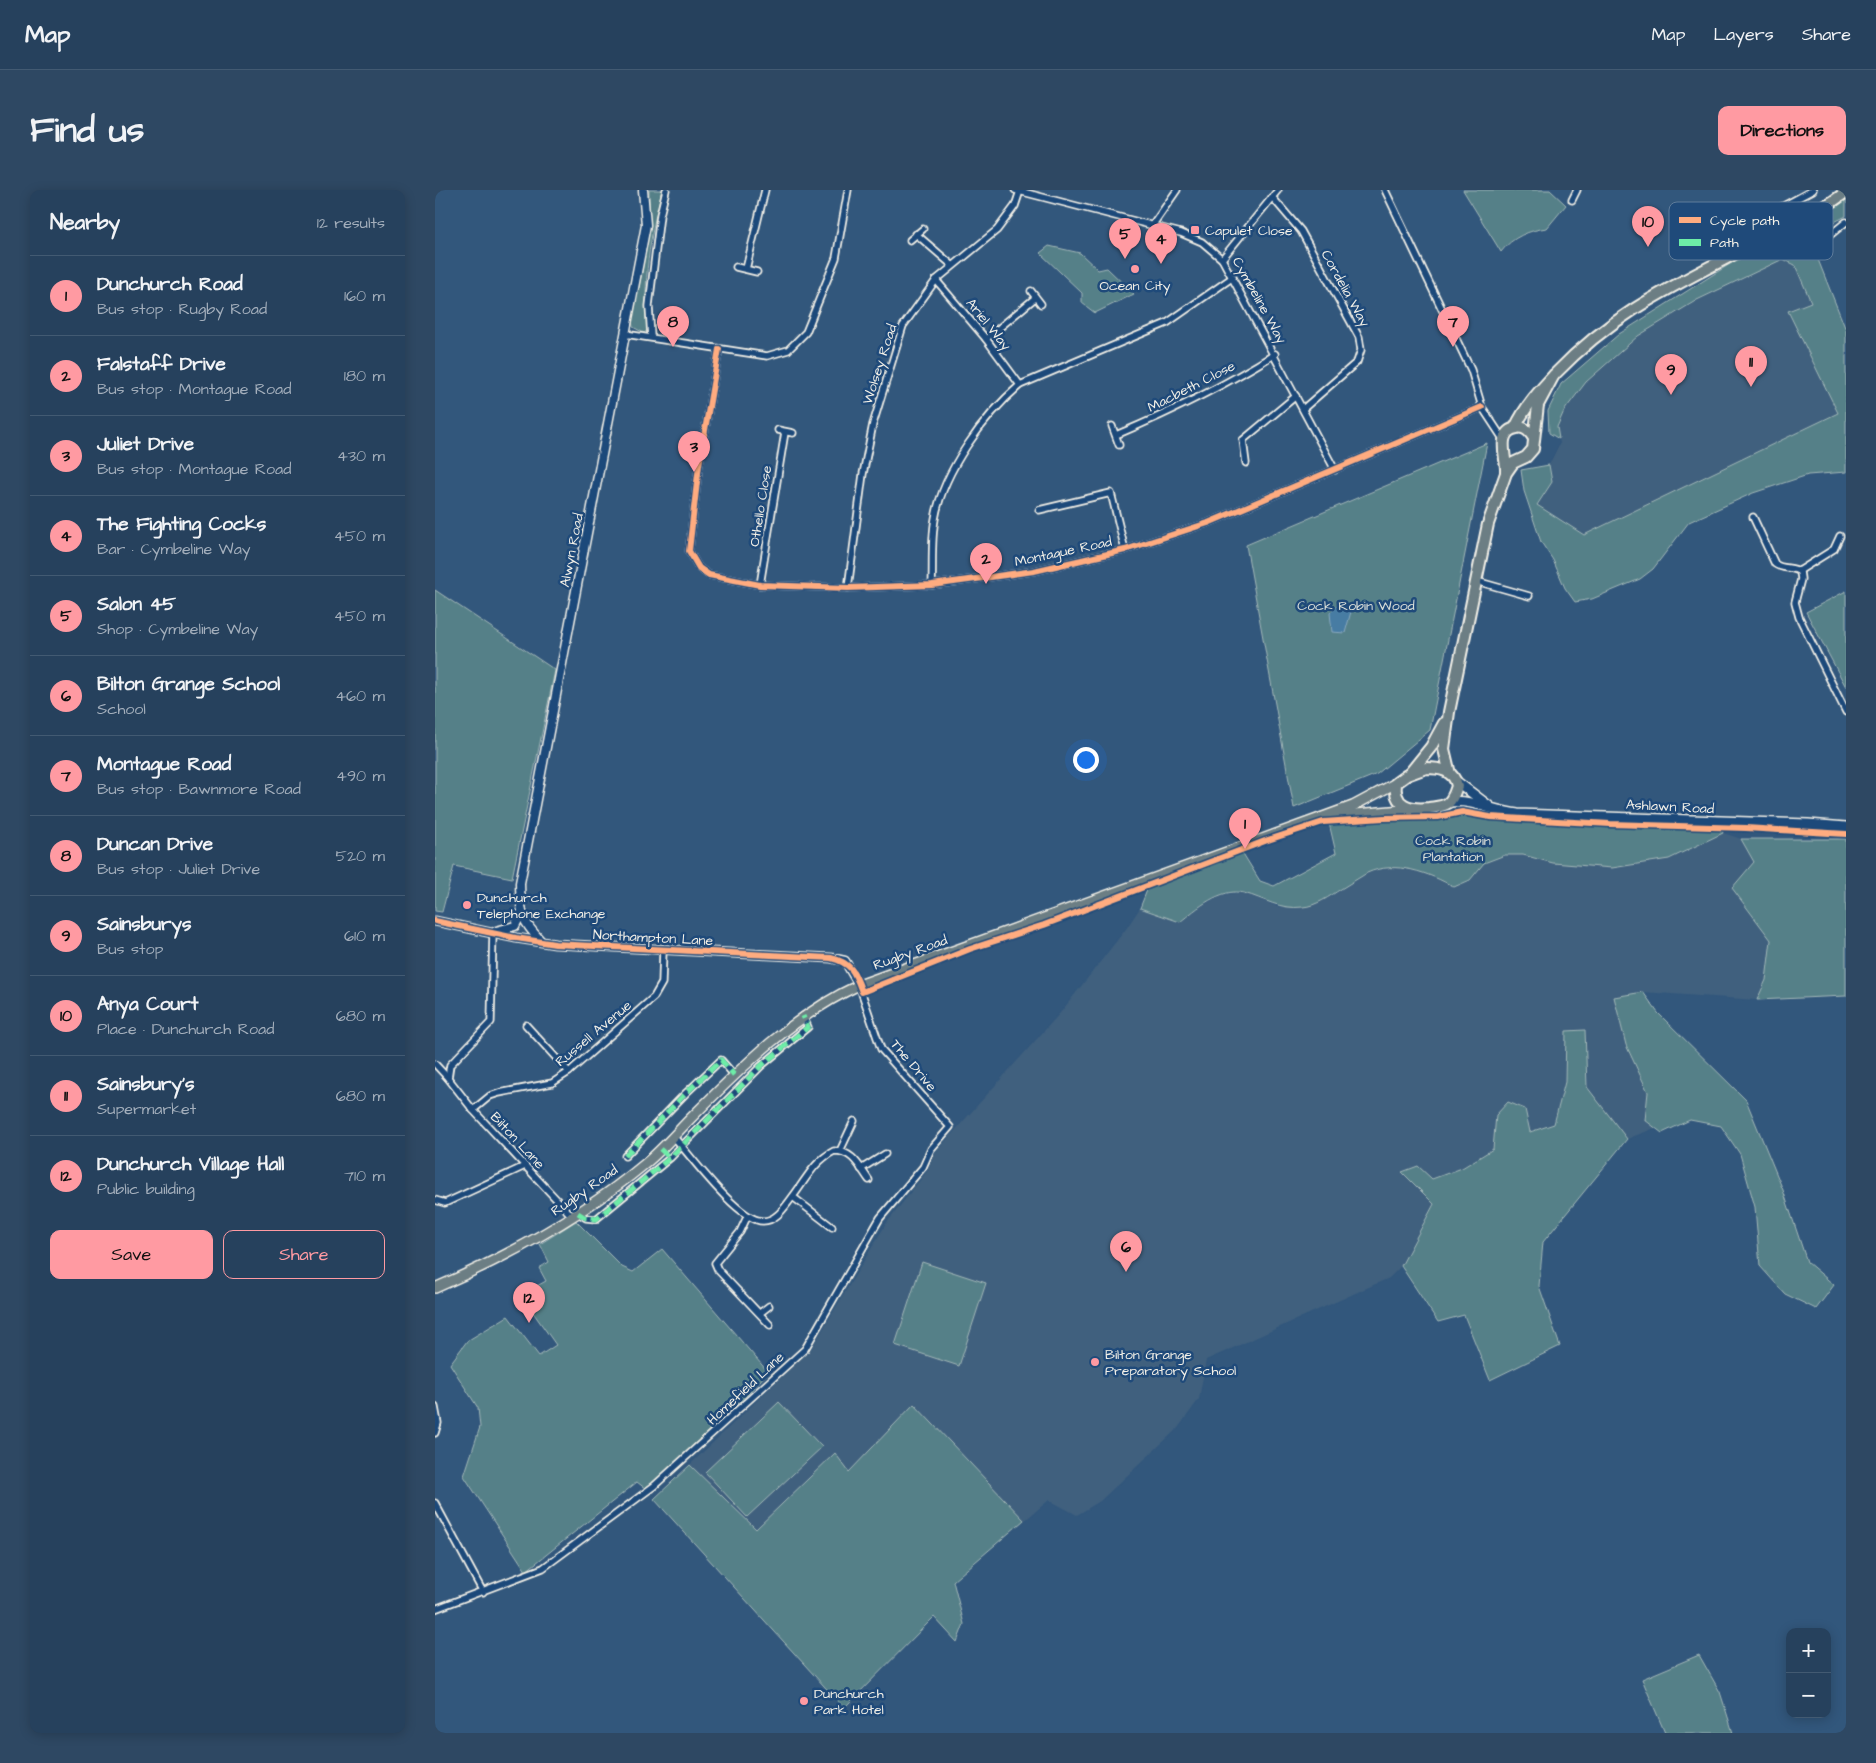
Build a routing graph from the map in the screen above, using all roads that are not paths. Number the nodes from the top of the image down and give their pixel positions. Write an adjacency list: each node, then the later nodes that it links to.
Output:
1 (643, 190): 33 (street, Alwyn Road)
2 (666, 190): 34 (street)
3 (765, 190): 26 (street)
4 (849, 190): 36 (street)
5 (1177, 190): 16 (street)
6 (1278, 190): 12 (street)
7 (1385, 190): 41 (street)
8 (1577, 190): 13 (street)
9 (1813, 190): 14 (street)
10 (1018, 191): 16 (street, Cymbeline Way); 24 (street, Wolsey Road)
11 (1846, 192): 15 (highway)
12 (1272, 197): 22 (street); 42 (street, Cordelia Way)
13 (1572, 200)
14 (1791, 202)
15 (1832, 202)
16 (1152, 226): 22 (street, Cymbeline Way)
17 (1845, 226): 19 (street)
18 (923, 229): 20 (street)
19 (1833, 233)
20 (916, 234): 21 (street); 24 (street)
21 (910, 240)
22 (1223, 259): 28 (street, Cymbeline Way)
23 (1722, 260): 38 (highway)
24 (952, 265): 29 (street, Wolsey Road)
25 (736, 267): 26 (street)
26 (746, 269): 27 (street)
27 (757, 272)
28 (1233, 277): 37 (street, Cymbeline Way); 39 (street)
29 (936, 280): 35 (street, Ariel Way); 65 (street, Wolsey Road)
30 (1031, 292): 31 (street)
31 (1035, 298): 32 (street); 35 (street)
32 (1041, 304)
33 (625, 334): 34 (street); 77 (street, Alwyn Road)
34 (651, 337): 36 (street)
35 (986, 339): 39 (street, Ariel Way)
36 (719, 349): 63 (street, Montague Road)
37 (1275, 354): 40 (street, Cymbeline Way); 49 (street, Macbeth Close)
38 (1554, 375): 47 (highway); 50 (highway)
39 (1020, 385): 64 (street)
40 (1296, 396): 42 (street, Cymbeline Way); 54 (street)
41 (1482, 407): 44 (street); 55 (street, Montague Road)
42 (1304, 408): 55 (street, Cymbeline Way)
43 (1112, 426): 49 (street)
44 (1496, 427): 47 (street); 47 (street)
45 (778, 430): 46 (street)
46 (785, 432): 48 (street); 63 (street, Othello Close)
47 (1509, 432): 50 (highway); 52 (highway)
48 (793, 433)
49 (1116, 435): 51 (street)
50 (1533, 437): 53 (highway)
51 (1119, 445)
52 (1505, 452): 53 (highway); 56 (highway)
53 (1519, 459): 56 (highway)
54 (1246, 463)
55 (1335, 470): 60 (street, Montague Road)
56 (1506, 473): 62 (highway)
57 (1039, 510): 60 (street)
58 (1753, 517): 61 (street)
59 (1840, 536): 61 (street)
60 (1125, 550): 64 (street, Montague Road)
61 (1799, 571): 68 (street)
62 (1476, 580): 66 (street); 67 (highway)
63 (760, 585): 65 (street, Montague Road)
64 (932, 585): 65 (street, Montague Road)
65 (848, 588)
66 (1529, 596)
67 (1449, 712): 69 (highway); 70 (highway)
68 (1846, 712)
69 (1407, 775): 70 (highway); 71 (highway)
70 (1453, 777): 72 (highway); 74 (main road, Ashlawn Road)
71 (1396, 783): 73 (highway); 75 (main road)
72 (1450, 802): 73 (highway); 74 (main road, Ashlawn Road)
73 (1415, 809): 75 (main road)
74 (1494, 810): 76 (main road, Ashlawn Road)
75 (1323, 817): 82 (main road, Rugby Road)
76 (1846, 827)
77 (521, 914): 79 (street); 80 (street)
78 (435, 920): 79 (street, Northampton Lane)
79 (493, 932): 80 (street, Northampton Lane); 88 (street)
80 (541, 941): 81 (street, Northampton Lane)
81 (663, 950): 82 (street, Northampton Lane); 86 (street, Russell Avenue)
82 (859, 985): 83 (main road, Rugby Road); 91 (street, The Drive)
83 (803, 1016): 87 (main road, Rugby Road); 93 (street)
84 (526, 1025): 86 (street)
85 (435, 1064): 88 (street, Bilton Lane)
86 (569, 1072): 89 (street, Russell Avenue)
87 (734, 1075): 92 (main road, Rugby Road); 97 (street)
88 (448, 1078): 89 (street, Bilton Lane)
89 (473, 1110): 99 (street, Bilton Lane)
90 (854, 1121): 95 (street)
91 (950, 1128): 115 (street, Homefield Lane)
92 (673, 1136): 93 (street); 94 (main road, Rugby Road)
93 (682, 1146): 98 (street); 105 (street)
94 (660, 1148): 98 (street); 104 (main road, Rugby Road)
95 (840, 1151): 100 (street); 102 (street)
96 (885, 1154): 100 (street)
97 (625, 1156)
98 (670, 1158): 104 (street)
99 (525, 1166): 103 (street); 104 (street, Bilton Lane)
100 (861, 1169): 101 (street)
101 (869, 1180)
102 (793, 1196): 105 (street); 106 (street)
103 (435, 1200)
104 (575, 1214): 107 (main road, Rugby Road)
105 (747, 1217): 109 (street)
106 (832, 1227)
107 (435, 1288)
108 (769, 1306): 109 (street)
109 (760, 1314): 110 (street)
110 (770, 1325)
111 (435, 1408): 112 (street)
112 (435, 1432)
113 (435, 1503): 114 (street)
114 (437, 1513): 115 (street)
115 (483, 1592): 116 (street, Homefield Lane)
116 (435, 1609)

